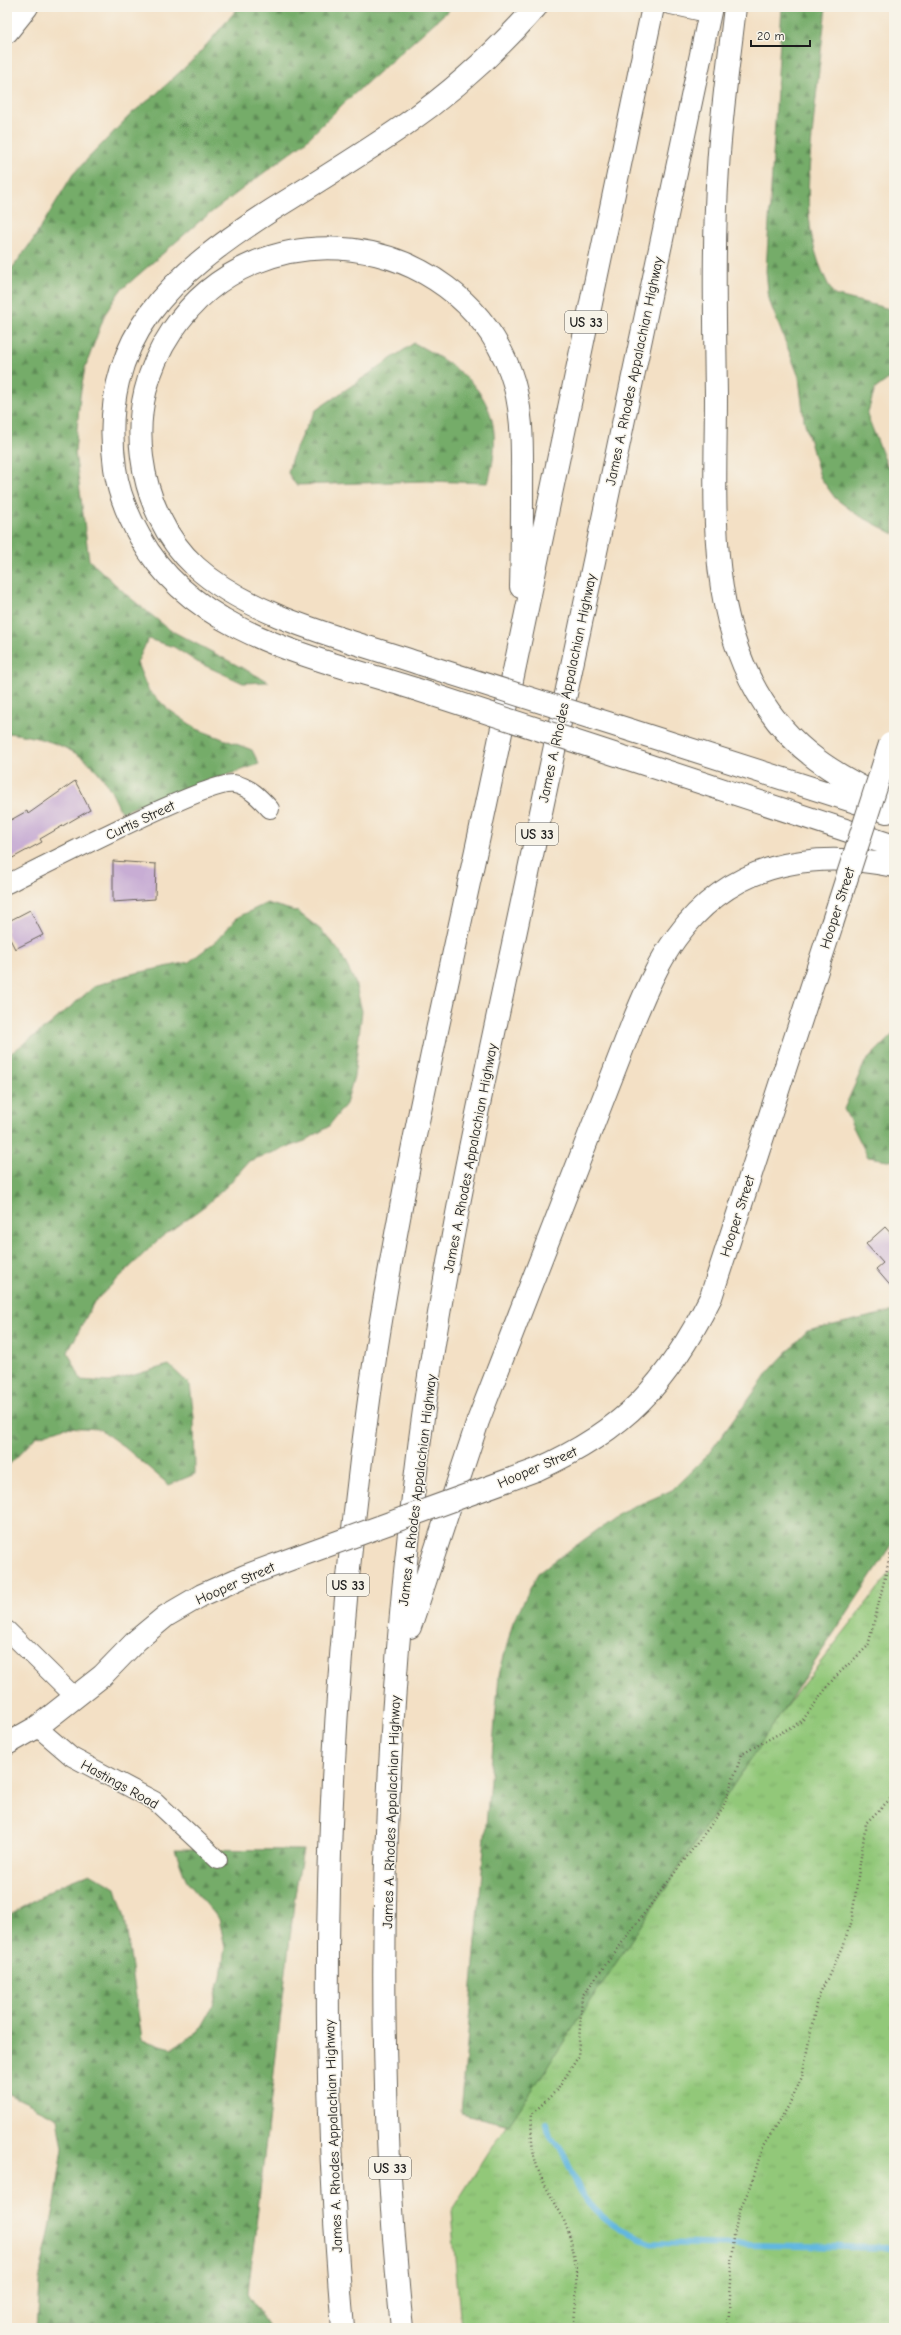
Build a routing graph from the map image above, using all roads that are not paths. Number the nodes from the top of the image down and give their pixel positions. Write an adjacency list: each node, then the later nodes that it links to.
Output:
1 (27, 7): 7 (main road)
2 (536, 7): 13 (main road, bridge)
3 (653, 7): 8 (main road, James A. Rhodes Appalachian Highway / US 33)
4 (659, 7): 6 (lane)
5 (735, 7): 10 (main road)
6 (710, 12): 17 (main road, James A. Rhodes Appalachian Highway / US 33)
7 (7, 32)
8 (521, 636): 12 (main road, bridge); 22 (main road, James A. Rhodes Appalachian Highway / US 33)
9 (892, 737): 18 (main road, Hooper Street, bridge)
10 (894, 803)
11 (270, 810): 15 (street, Curtis Street)
12 (894, 814)
13 (894, 846)
14 (894, 866): 17 (main road)
15 (7, 884)
16 (7, 1630): 18 (street)
17 (397, 1667): 23 (main road, James A. Rhodes Appalachian Highway / US 33)
18 (75, 1697): 19 (main road, Hooper Street)
19 (37, 1727): 20 (main road, Hooper Street); 21 (street, Hastings Road)
20 (7, 1744)
21 (218, 1860)
22 (343, 2328)
23 (402, 2328)

